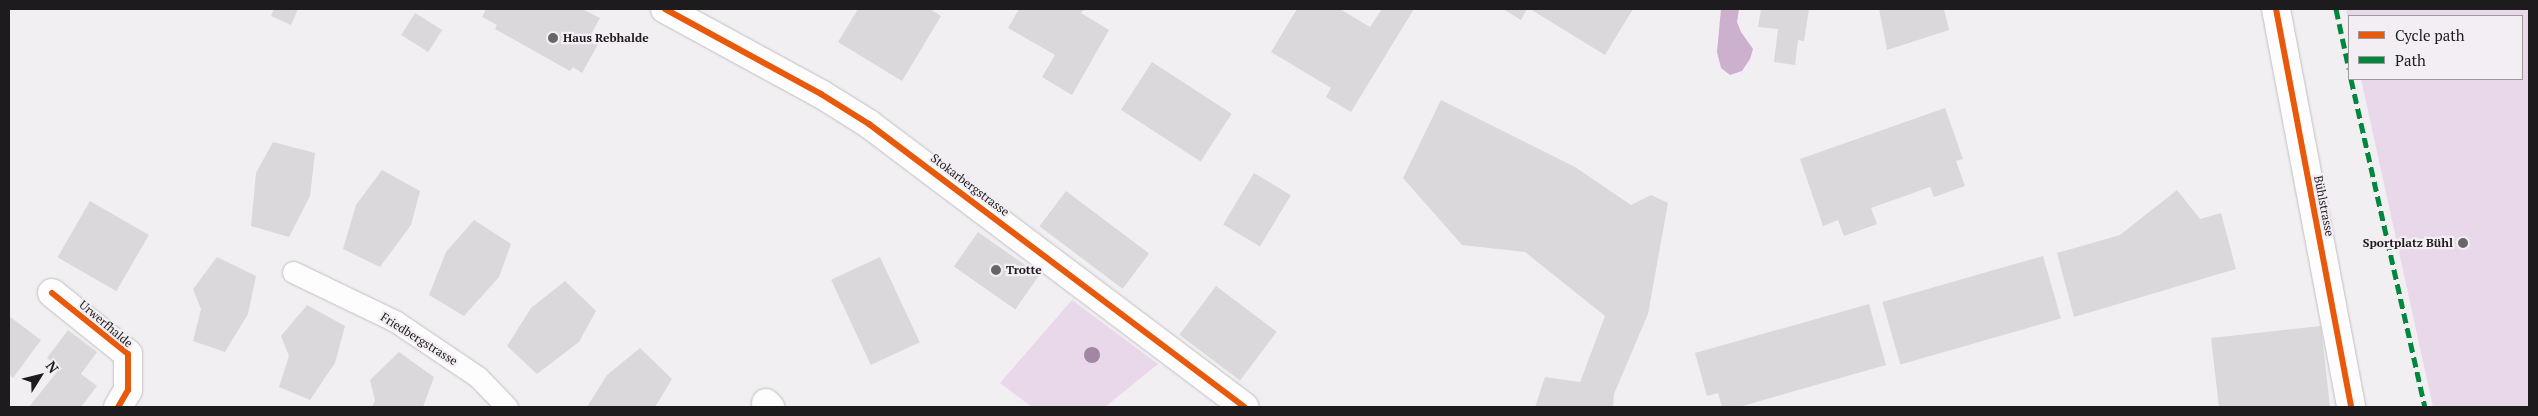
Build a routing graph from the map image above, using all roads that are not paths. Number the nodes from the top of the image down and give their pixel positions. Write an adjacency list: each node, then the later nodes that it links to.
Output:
1 (665, 9): 7 (street, Stokarbergstrasse)
2 (2276, 9): 8 (street, Bühlstrasse)
3 (293, 272): 6 (lane, Friedbergstrasse)
4 (52, 293): 5 (street, Urwerfhalde)
5 (118, 407)
6 (507, 407)
7 (1244, 407)
8 (2351, 407)

